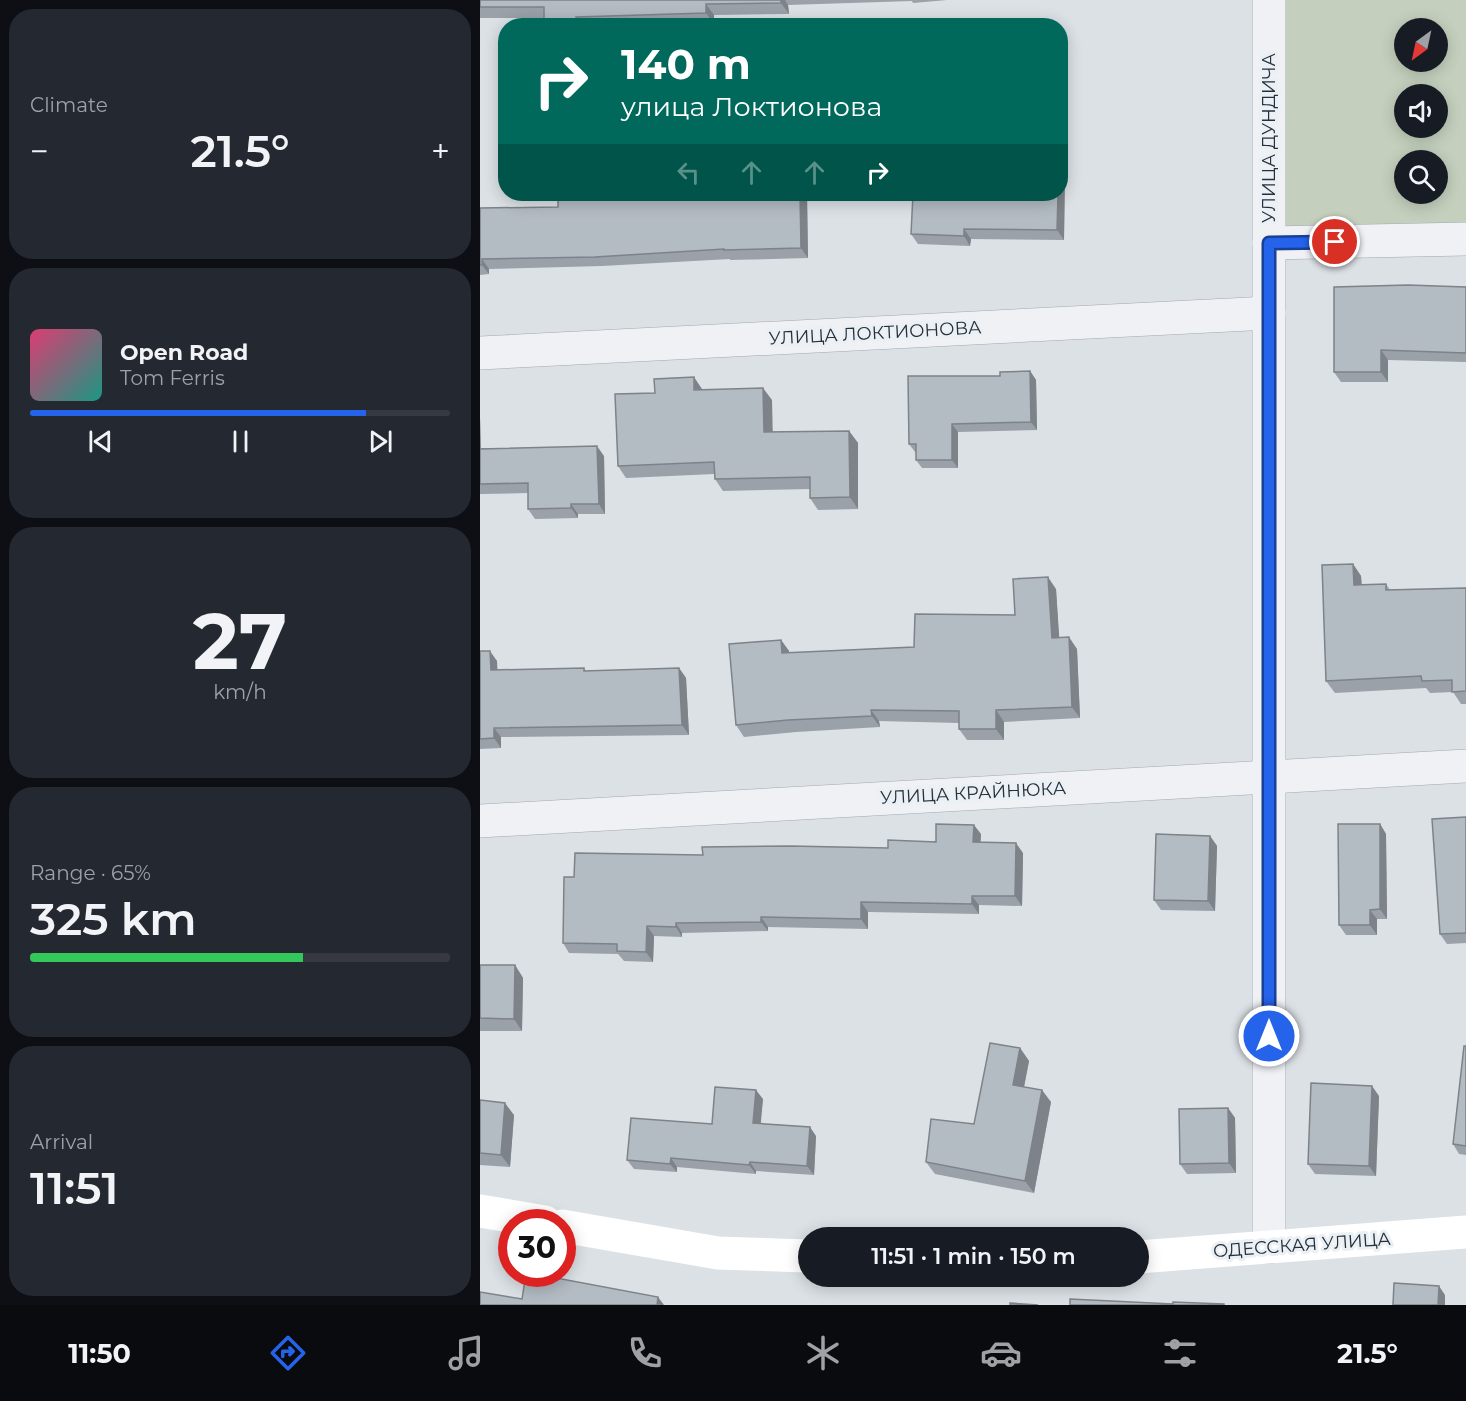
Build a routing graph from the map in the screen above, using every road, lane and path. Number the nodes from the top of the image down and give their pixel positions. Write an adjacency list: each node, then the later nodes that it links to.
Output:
1 (1269, 0): 3 (street, УЛИЦА ДУНДИЧА)
2 (1466, 239): 3 (street)
3 (1269, 243): 4 (street, УЛИЦА ДУНДИЧА)
4 (1269, 313): 5 (street, УЛИЦА ЛОКТИОНОВА); 7 (street, УЛИЦА ДУНДИЧА)
5 (480, 353)
6 (1466, 766): 7 (street, УЛИЦА КРАЙНЮКА)
7 (1269, 777): 8 (street, УЛИЦА КРАЙНЮКА); 13 (street, УЛИЦА ДУНДИЧА)
8 (480, 821)
9 (480, 1211): 10 (main road)
10 (498, 1214)
11 (576, 1228): 14 (main road)
12 (1466, 1232): 13 (main road, ОДЕССКАЯ УЛИЦА)
13 (1269, 1248): 15 (main road, ОДЕССКАЯ УЛИЦА)
14 (798, 1256)
15 (1149, 1256)

